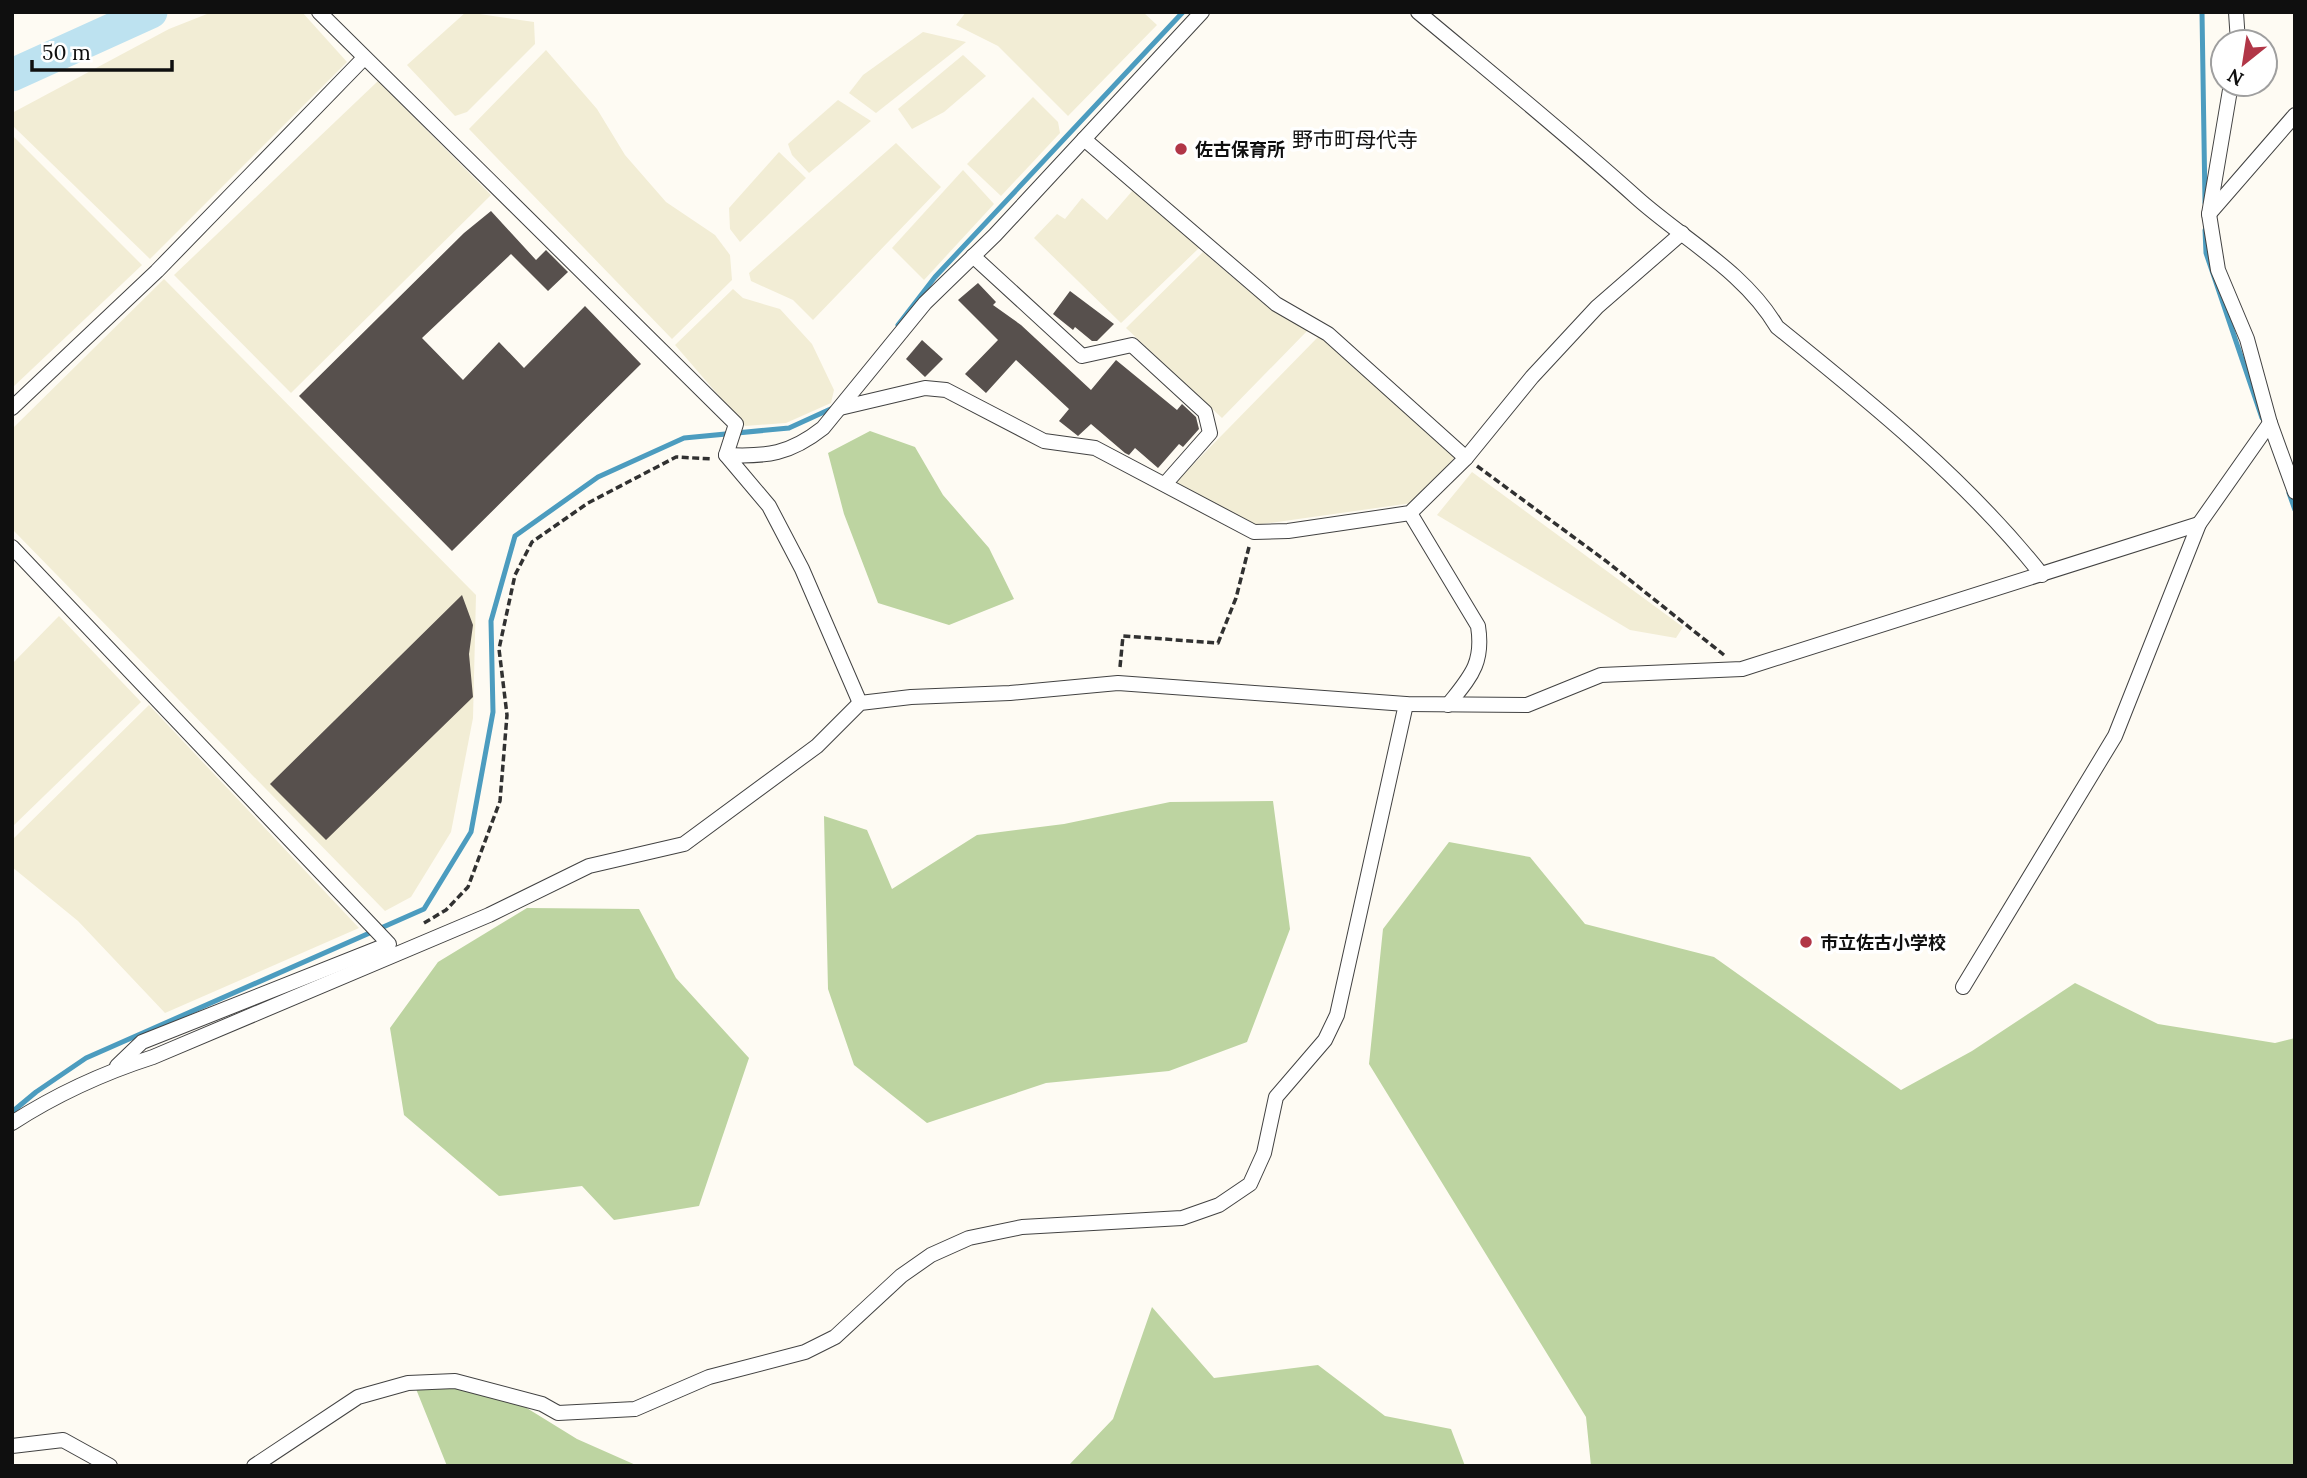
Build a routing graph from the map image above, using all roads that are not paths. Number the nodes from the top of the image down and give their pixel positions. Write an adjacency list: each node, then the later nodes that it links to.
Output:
1 (319, 12): 4 (street)
2 (1202, 12): 7 (street)
3 (1418, 12): 9 (street)
4 (363, 58): 11 (street); 14 (street)
5 (2229, 98): 8 (street)
6 (2295, 115): 8 (street)
7 (1084, 139): 10 (street); 15 (street)
8 (2209, 214): 13 (street)
9 (1682, 233): 15 (street); 21 (street)
10 (974, 256): 12 (street); 16 (street)
11 (12, 408)
12 (840, 408): 14 (street); 16 (street)
13 (2270, 424): 17 (street); 19 (street)
14 (727, 457): 22 (street)
15 (1466, 458): 18 (street)
16 (1165, 484): 18 (street)
17 (2295, 492)
18 (1410, 513): 24 (street)
19 (2199, 524): 21 (street); 25 (street)
20 (12, 547): 26 (street)
21 (2042, 575): 24 (street)
22 (860, 703): 23 (street); 26 (street)
23 (1406, 704): 24 (street); 30 (street)
24 (1448, 705)
25 (1963, 987)
26 (114, 1069): 27 (street)
27 (12, 1123)
28 (12, 1446): 29 (street)
29 (110, 1466)
30 (254, 1466)

